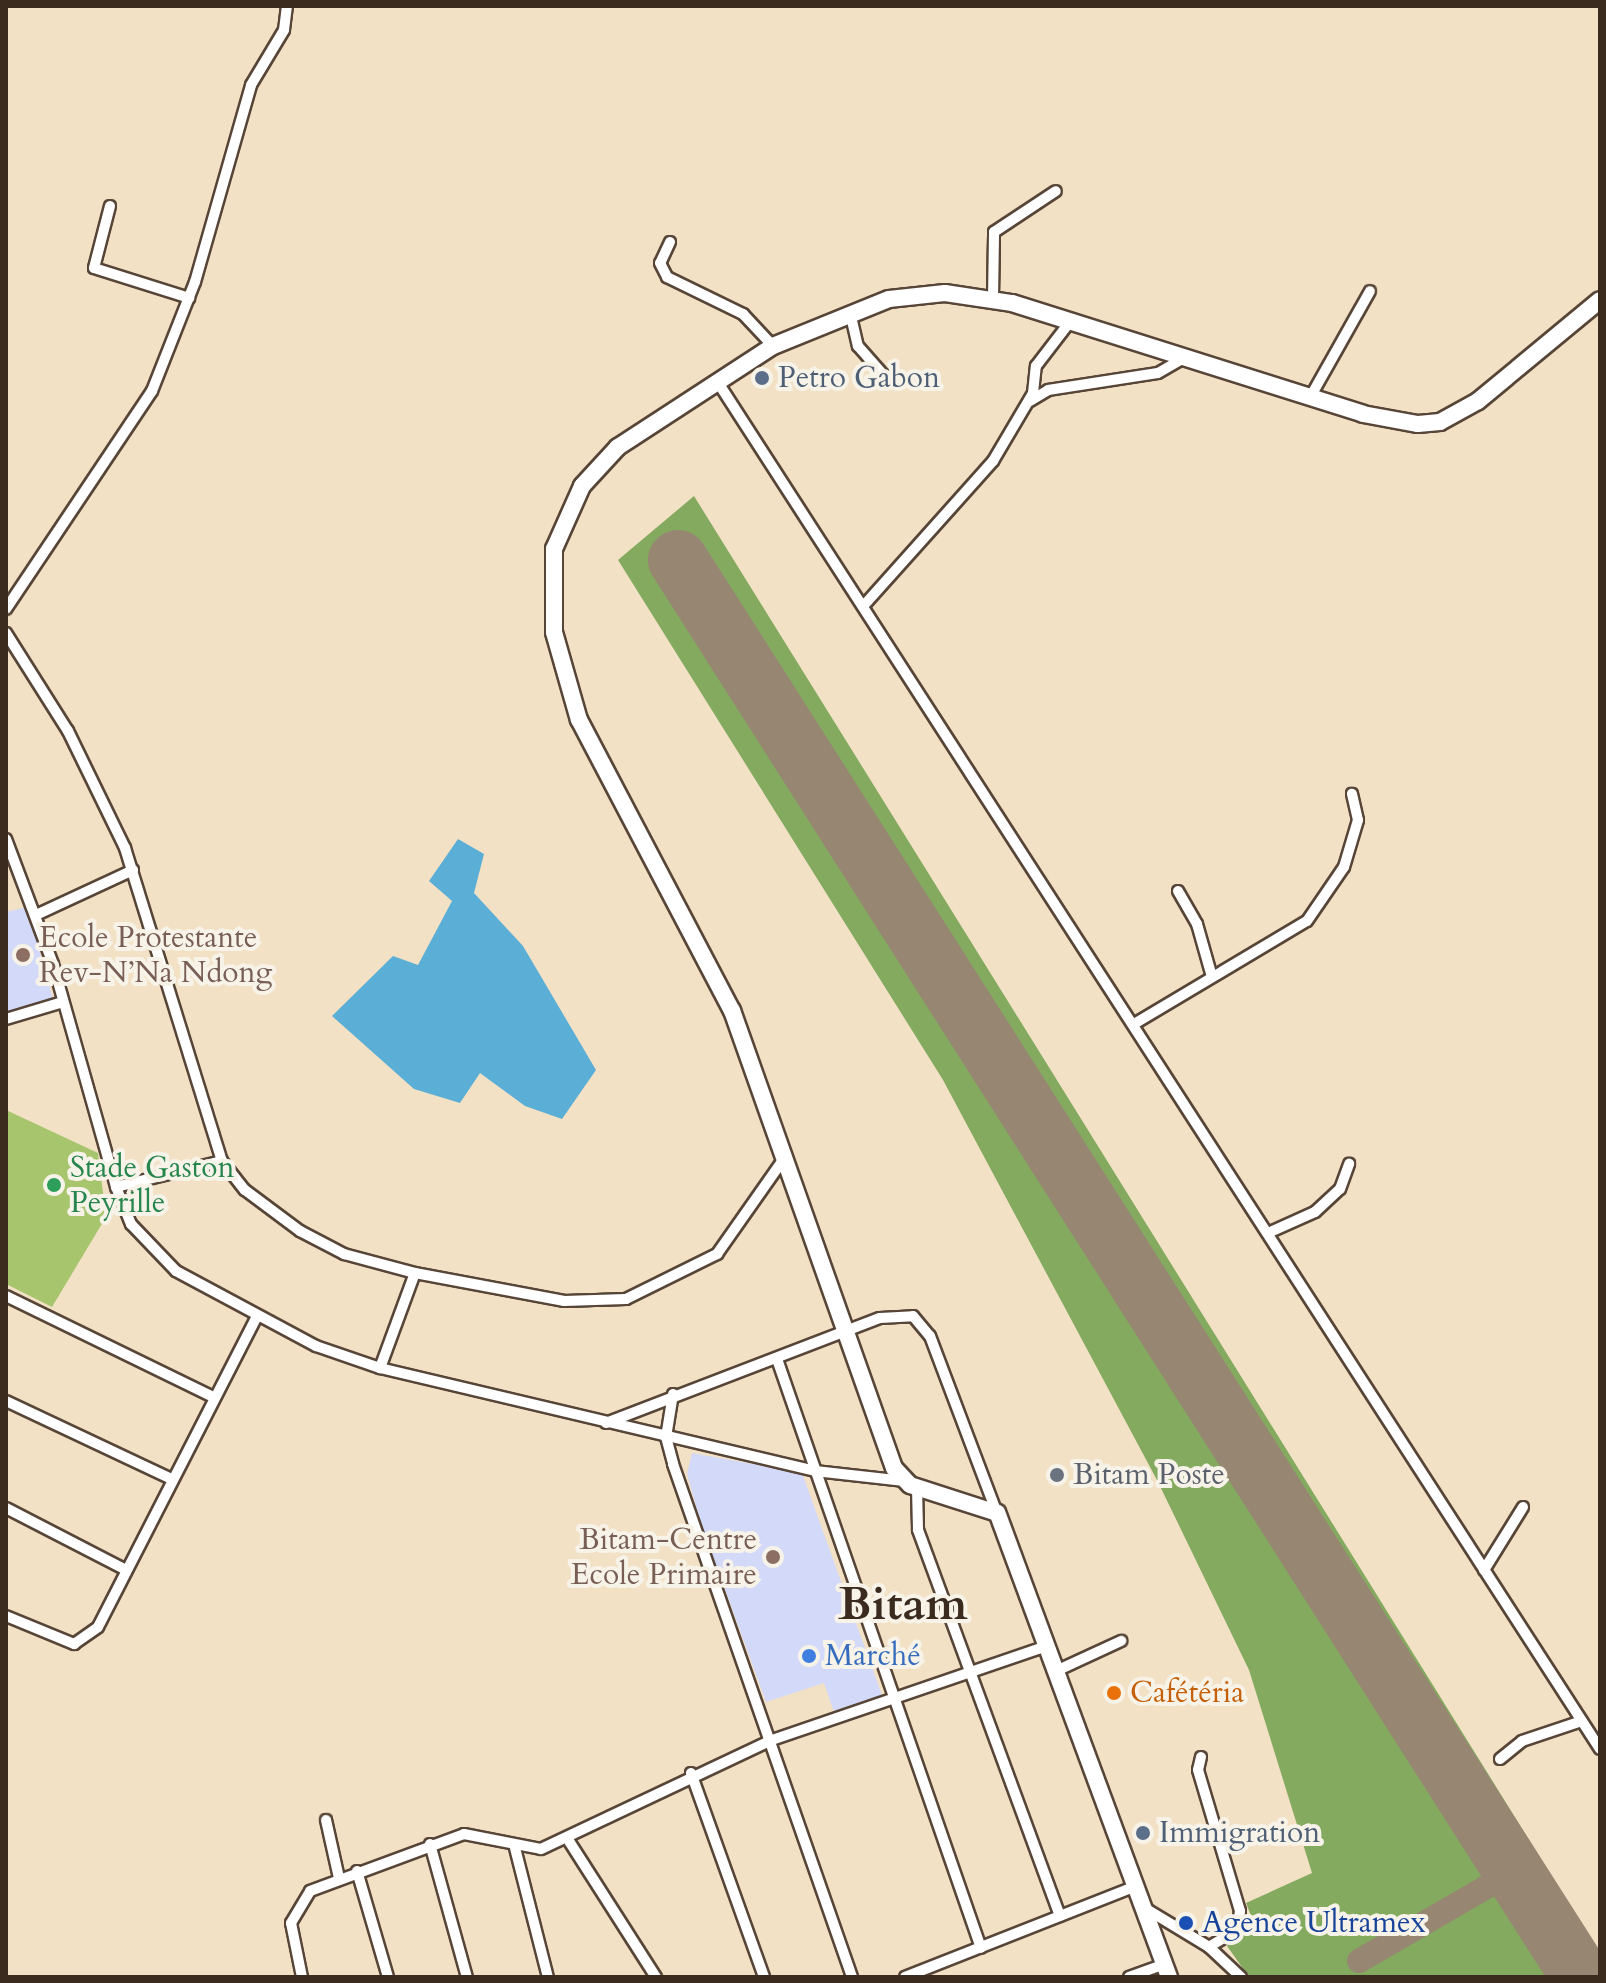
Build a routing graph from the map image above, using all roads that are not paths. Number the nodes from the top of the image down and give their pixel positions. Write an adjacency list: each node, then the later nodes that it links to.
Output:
1 (287, 6): 6 (street)
2 (1056, 191): 7 (street)
3 (110, 206): 6 (street)
4 (670, 242): 11 (street)
5 (1370, 291): 15 (street)
6 (189, 298): 18 (street)
7 (993, 299): 9 (highway); 10 (highway)
8 (1600, 300): 15 (highway)
9 (850, 312): 11 (highway); 13 (street)
10 (1072, 319): 12 (highway); 16 (street)
11 (773, 346): 14 (highway)
12 (1191, 354): 15 (highway); 16 (street)
13 (888, 380)
14 (717, 381): 17 (street); 29 (highway)
15 (1312, 394)
16 (1027, 403): 17 (street)
17 (866, 603): 28 (street)
18 (6, 609)
19 (6, 633): 22 (street)
20 (1352, 794): 25 (street)
21 (6, 839): 24 (street)
22 (133, 870): 24 (street); 30 (street)
23 (1178, 891): 25 (street)
24 (36, 915): 26 (street)
25 (1212, 977): 28 (street)
26 (63, 1002): 27 (street); 32 (street)
27 (6, 1019)
28 (1134, 1024): 33 (street)
29 (786, 1156): 34 (street); 37 (highway)
30 (222, 1161): 32 (street); 34 (street)
31 (1349, 1164): 33 (street)
32 (116, 1187): 36 (street)
33 (1268, 1233): 52 (street)
34 (415, 1273): 39 (street)
35 (6, 1296): 41 (street)
36 (257, 1316): 39 (street); 41 (street)
37 (845, 1334): 38 (street); 47 (highway); 50 (street)
38 (777, 1359): 40 (street); 45 (street)
39 (380, 1368): 43 (street)
40 (673, 1394): 43 (street); 44 (street)
41 (213, 1397): 46 (street)
42 (6, 1401): 46 (street)
43 (606, 1423): 44 (street)
44 (666, 1437): 45 (street); 60 (street)
45 (815, 1471): 47 (street); 58 (street)
46 (172, 1479): 51 (street)
47 (910, 1485): 50 (highway); 56 (street)
48 (1523, 1507): 52 (street)
49 (6, 1508): 51 (street)
50 (997, 1513): 55 (highway)
51 (126, 1570): 53 (street)
52 (1484, 1570): 59 (street)
53 (6, 1616)
54 (1121, 1641): 57 (street)
55 (1047, 1646): 56 (street); 57 (highway)
56 (971, 1671): 58 (street); 73 (street)
57 (1056, 1671): 71 (highway)
58 (894, 1700): 60 (street); 75 (street)
59 (1582, 1721): 61 (street); 63 (street)
60 (769, 1741): 64 (street); 83 (street)
61 (1600, 1749)
62 (1201, 1757): 74 (street)
63 (1500, 1759)
64 (691, 1773): 66 (street); 82 (street)
65 (326, 1820): 70 (street)
66 (567, 1838): 68 (street); 81 (street)
67 (430, 1844): 68 (street); 69 (street); 79 (street)
68 (515, 1848): 80 (street)
69 (357, 1871): 70 (street); 78 (street)
70 (339, 1878): 77 (street)
71 (1134, 1887): 72 (highway); 73 (street)
72 (1142, 1906): 74 (street); 76 (highway)
73 (1060, 1916): 75 (street)
74 (1209, 1947): 86 (street)
75 (981, 1948): 84 (street)
76 (1166, 1970): 85 (street)
77 (302, 1977)
78 (388, 1977)
79 (467, 1977)
80 (548, 1977)
81 (656, 1977)
82 (764, 1977)
83 (852, 1977)
84 (905, 1977)
85 (1129, 1977)
86 (1241, 1977)

